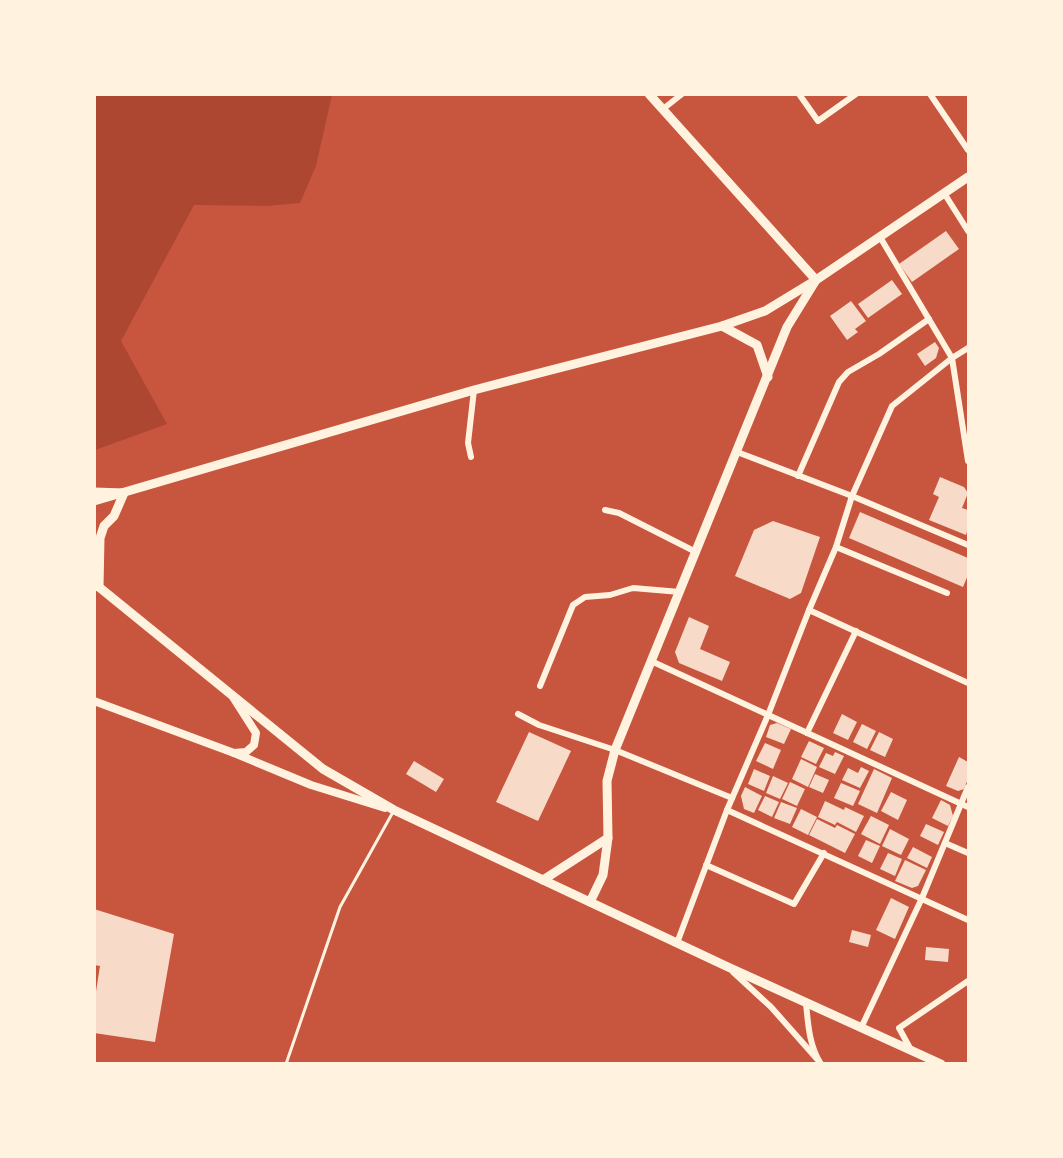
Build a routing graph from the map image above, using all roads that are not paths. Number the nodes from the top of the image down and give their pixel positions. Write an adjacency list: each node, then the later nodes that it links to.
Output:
1 (649, 94): 6 (main road)
2 (682, 94): 6 (street)
3 (799, 94): 4 (street)
4 (856, 94)
5 (930, 94): 7 (street)
6 (663, 109): 12 (main road)
7 (969, 150)
8 (969, 177): 9 (main road)
9 (944, 193): 10 (street); 11 (main road)
10 (969, 231)
11 (880, 237): 12 (main road); 13 (street)
12 (816, 280): 14 (main road); 17 (main road)
13 (929, 319): 16 (street); 22 (street)
14 (722, 326): 17 (main road); 18 (main road)
15 (969, 348): 16 (street)
16 (952, 358): 21 (street); 25 (street)
17 (768, 376): 19 (main road)
18 (474, 390): 20 (street); 24 (main road)
19 (737, 452): 22 (street); 30 (main road)
20 (471, 457)
21 (969, 461)
22 (798, 476): 25 (street)
23 (94, 492): 24 (main road)
24 (124, 494): 26 (main road); 31 (main road)
25 (852, 496): 28 (street); 29 (street)
26 (94, 501)
27 (605, 510): 30 (street)
28 (969, 545)
29 (836, 547): 33 (street); 34 (street)
30 (696, 552): 32 (main road)
31 (96, 585): 39 (main road)
32 (680, 591): 36 (main road); 38 (street)
33 (947, 592)
34 (809, 610): 35 (street); 42 (street)
35 (856, 631): 37 (street); 43 (street)
36 (651, 661): 42 (street); 44 (main road)
37 (969, 683)
38 (540, 686)
39 (231, 694): 45 (street); 49 (main road)
40 (94, 701): 45 (street)
41 (518, 714): 44 (street)
42 (768, 715): 43 (street); 47 (street)
43 (807, 733): 48 (street)
44 (615, 750): 47 (street); 51 (main road)
45 (234, 753): 49 (street)
46 (969, 788): 48 (street)
47 (732, 798): 50 (street)
48 (965, 805): 52 (street)
49 (394, 810): 56 (main road); 67 (lane)
50 (727, 810): 54 (street); 55 (street)
51 (608, 838): 56 (main road); 58 (main road)
52 (945, 843): 53 (street); 57 (street)
53 (969, 853)
54 (824, 854): 55 (street); 57 (street)
55 (706, 866): 60 (street)
56 (543, 880): 58 (main road)
57 (922, 898): 59 (street); 64 (street)
58 (590, 902): 60 (main road)
59 (969, 920)
60 (677, 943): 61 (main road)
61 (728, 967): 63 (main road); 66 (street)
62 (969, 981): 65 (street)
63 (806, 1003): 64 (main road); 66 (street)
64 (861, 1028): 65 (main road)
65 (912, 1050): 68 (main road)
66 (819, 1061)
67 (286, 1064)
68 (941, 1064)

